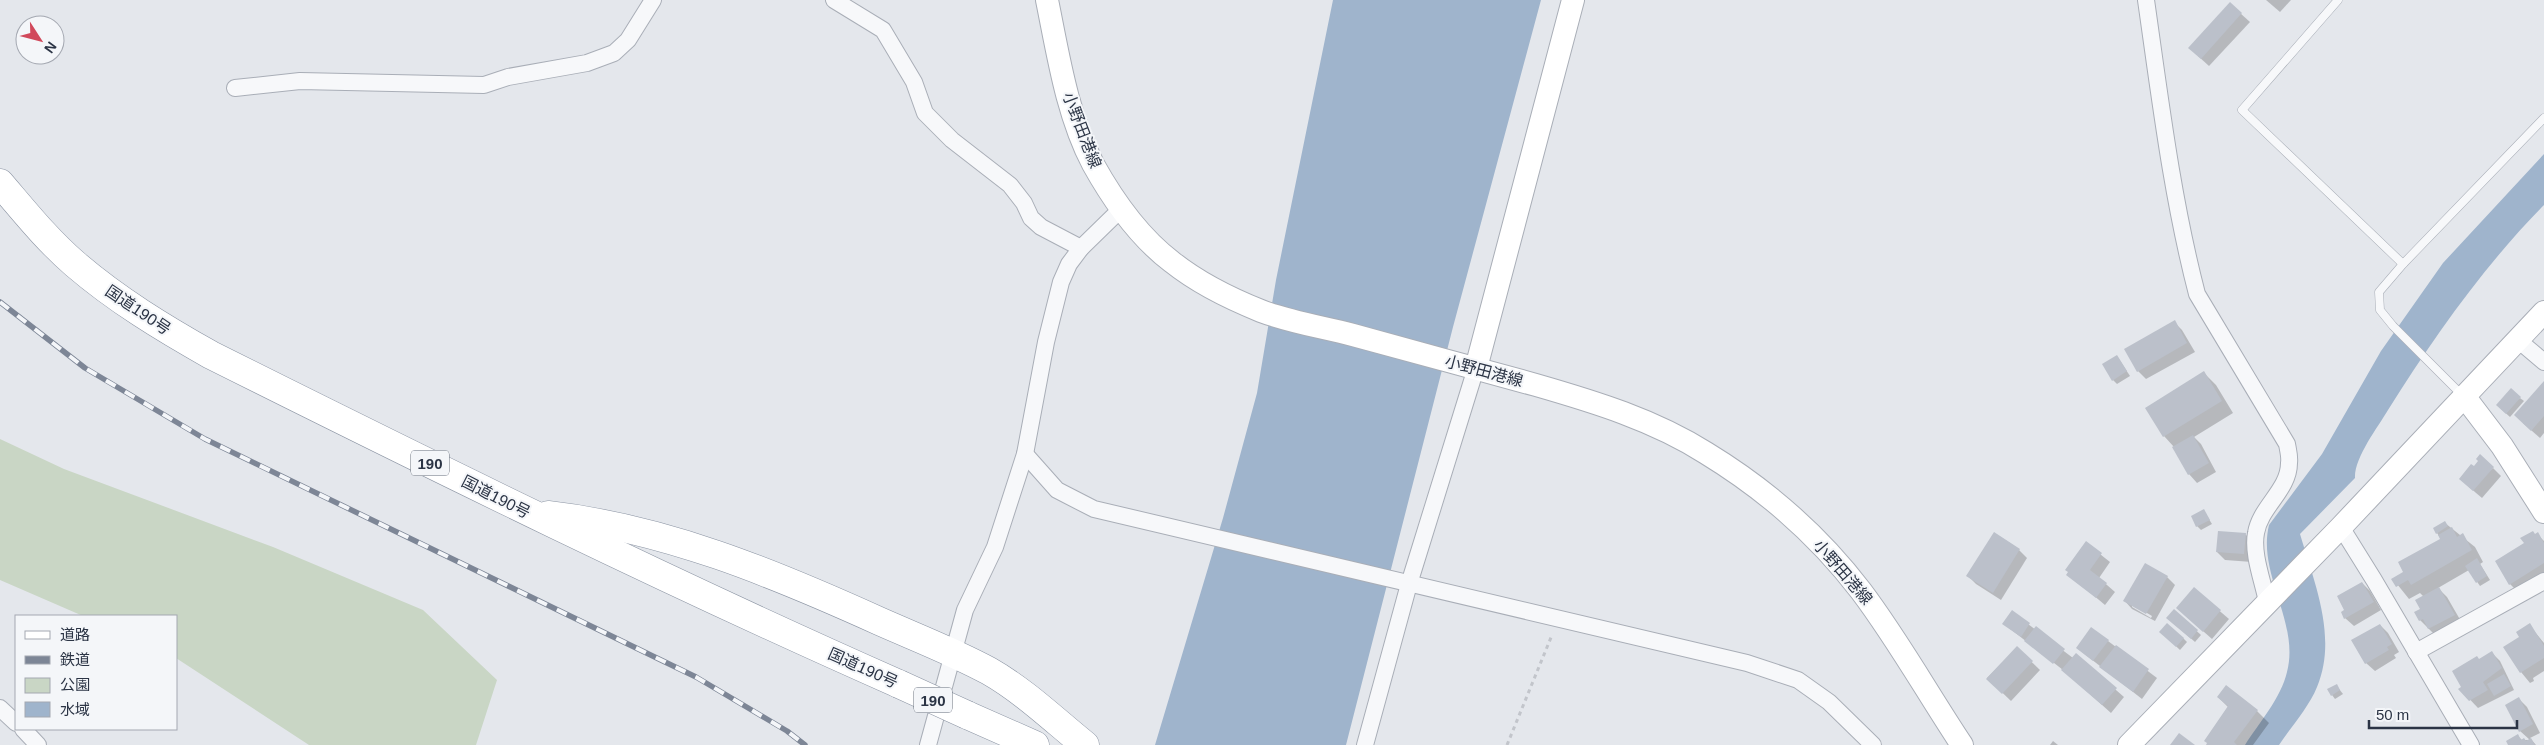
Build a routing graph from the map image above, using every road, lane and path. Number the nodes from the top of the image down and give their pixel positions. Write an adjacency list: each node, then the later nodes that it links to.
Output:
1 (653, 0): 7 (street)
2 (834, 0): 11 (street)
3 (1047, 0): 10 (main road, 小野田港線)
4 (1573, 0): 16 (main road)
5 (2146, 0): 24 (street)
6 (2338, 0): 12 (lane)
7 (235, 88)
8 (2544, 118): 12 (lane)
9 (0, 183): 20 (highway, 国道190号 / 190)
10 (1121, 209): 11 (street); 16 (main road, 小野田港線)
11 (1081, 248): 18 (street)
12 (2403, 264): 17 (lane)
13 (2544, 312): 14 (main road)
14 (2518, 340): 15 (street); 17 (main road)
15 (2544, 362)
16 (1467, 366): 23 (street); 38 (main road, 小野田港線)
17 (2464, 396): 19 (main road); 21 (main road)
18 (1025, 454): 23 (street); 27 (street)
19 (2544, 512)
20 (529, 513): 27 (highway); 33 (highway, 国道190号 / 190, bridge)
21 (2341, 528): 24 (main road); 26 (street)
22 (2544, 581): 26 (street)
23 (1409, 584): 25 (street); 35 (street)
24 (2271, 598): 39 (main road)
25 (1556, 617): 36 (path); 37 (street)
26 (2416, 652): 40 (street)
27 (952, 654): 32 (street); 34 (highway)
28 (0, 708): 29 (street)
29 (15, 721)
30 (24, 730): 31 (street)
31 (38, 745)
32 (928, 745)
33 (1035, 745)
34 (1085, 745)
35 (1365, 745)
36 (1506, 745)
37 (1873, 745)
38 (1962, 745)
39 (2129, 745)
40 (2471, 745)

